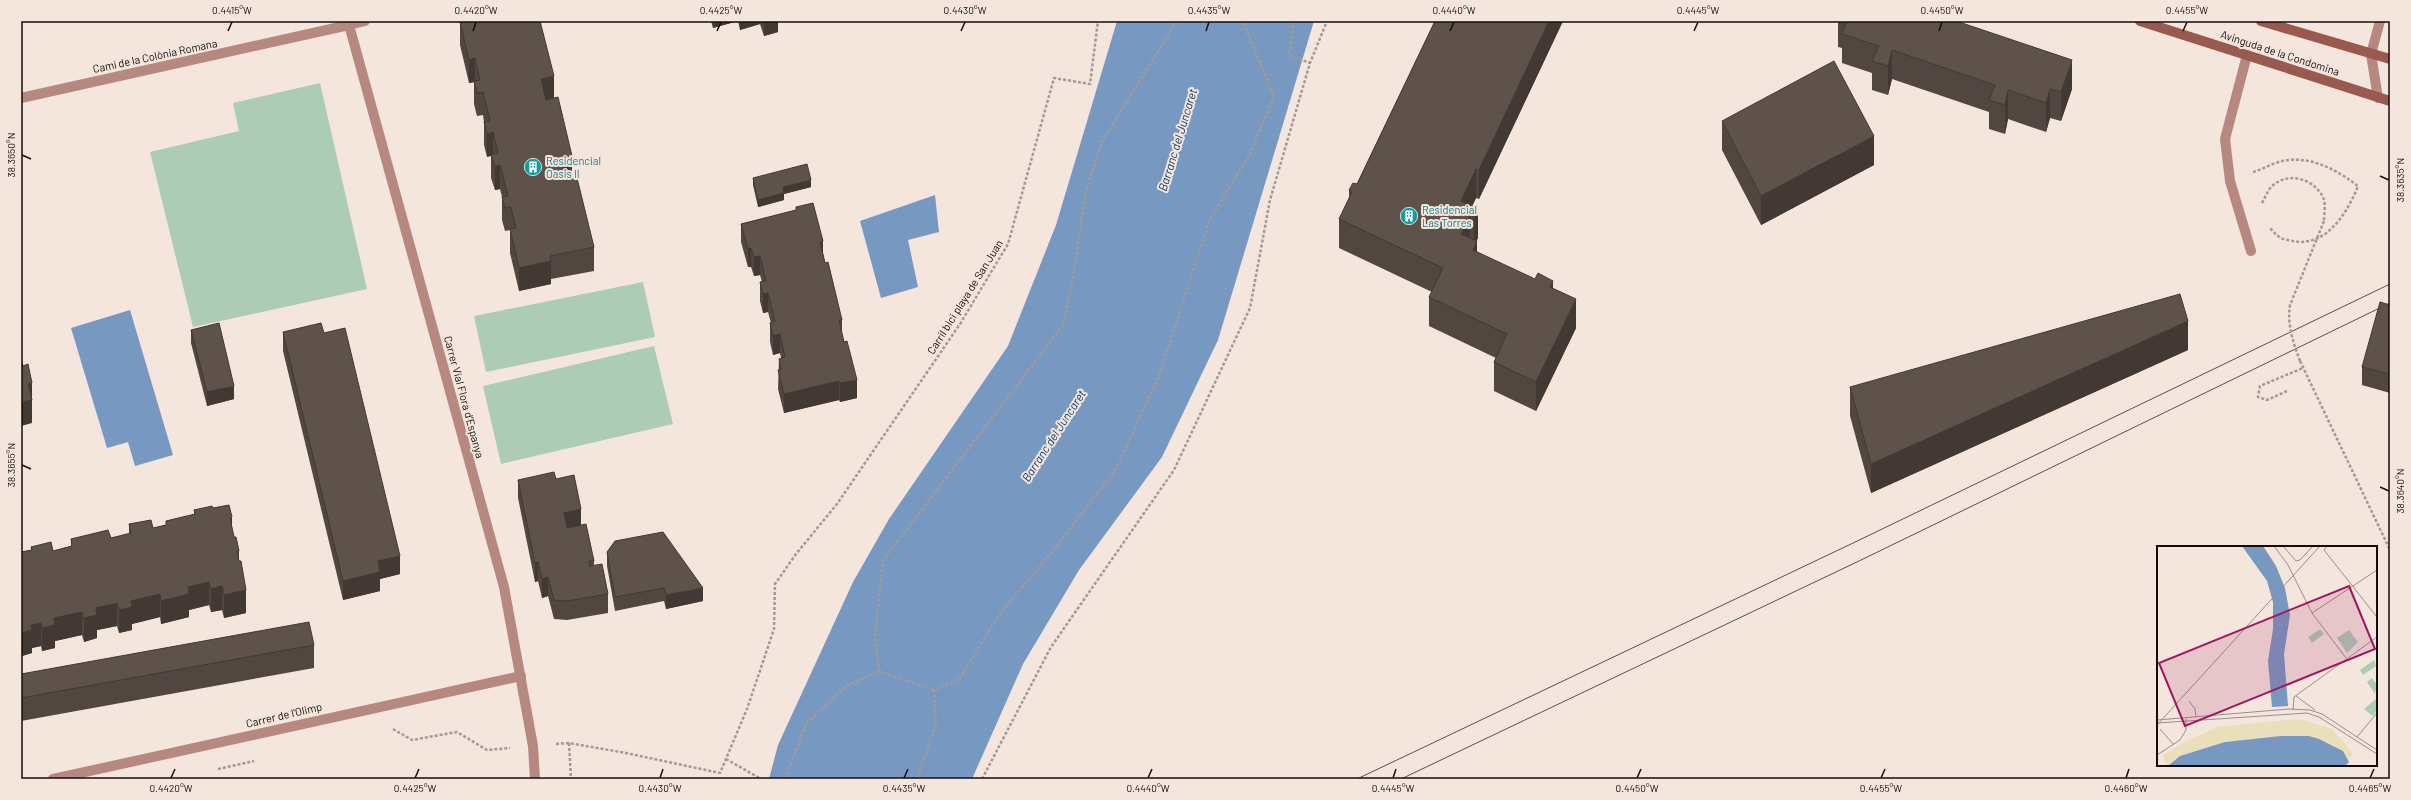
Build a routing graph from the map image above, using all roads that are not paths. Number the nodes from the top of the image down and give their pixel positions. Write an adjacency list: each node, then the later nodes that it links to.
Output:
1 (365, 21): 5 (street, Camí de la Colònia Romana)
2 (2140, 21): 7 (main road, Avinguda de la Condomina)
3 (2262, 21): 6 (main road)
4 (2380, 21): 6 (street)
5 (349, 25): 9 (street, Camí de la Colònia Romana); 13 (street, Carrer Vial Flora d'Espanya)
6 (2371, 54): 8 (main road); 10 (street)
7 (2247, 55): 10 (main road, Avinguda de la Condomina); 12 (street)
8 (2390, 59)
9 (21, 98)
10 (2378, 98): 11 (main road, Avinguda de la Condomina)
11 (2390, 101)
12 (2251, 251)
13 (521, 676): 14 (street, Carrer de l'Olimp); 15 (street, Carrer Vial Flora d'Espanya)
14 (53, 779)
15 (535, 779)

